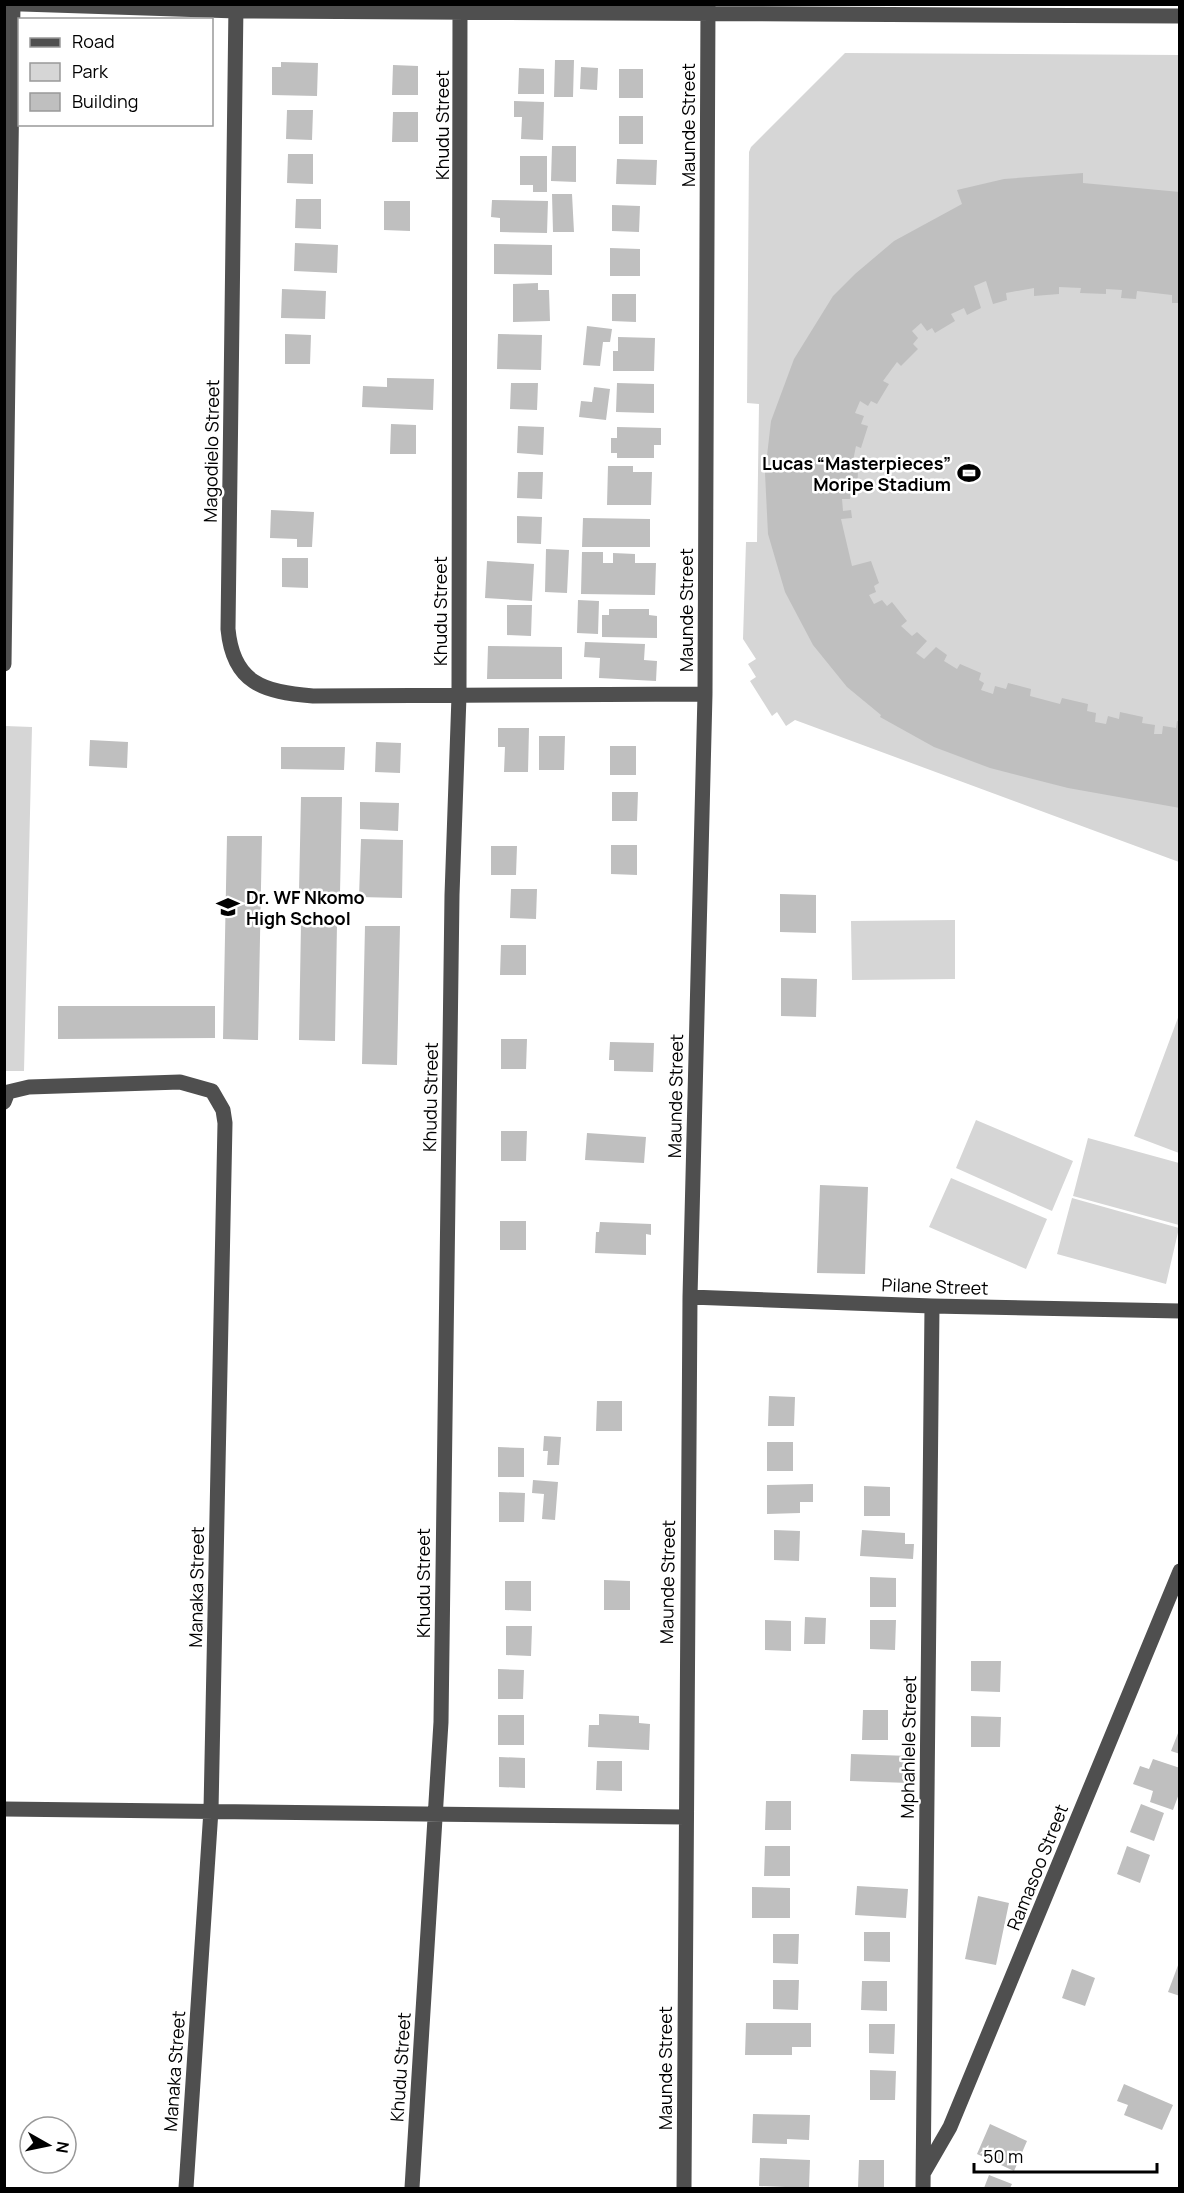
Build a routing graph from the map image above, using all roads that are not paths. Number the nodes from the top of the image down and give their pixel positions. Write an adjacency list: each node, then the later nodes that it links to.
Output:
1 (13, 4): 8 (street)
2 (22, 4): 3 (street)
3 (237, 8): 4 (street); 10 (street, Magodielo Street)
4 (461, 8): 5 (street); 10 (street, Khudu Street)
5 (708, 8): 6 (street); 9 (street, Maunde Street)
6 (939, 9): 7 (street)
7 (1179, 16)
8 (4, 664)
9 (705, 694): 10 (street, Magodielo Street); 12 (street, Maunde Street)
10 (459, 696): 18 (street, Khudu Street)
11 (4, 1102): 17 (street, Manaka Street)
12 (690, 1296): 13 (street, Pilane Street); 19 (street, Maunde Street)
13 (932, 1306): 14 (street, Pilane Street); 20 (street, Mphahlele Street)
14 (1179, 1311)
15 (1179, 1571): 20 (street, Ramasoo Street)
16 (4, 1809): 17 (street)
17 (211, 1810): 18 (street); 21 (street, Manaka Street)
18 (435, 1816): 19 (street); 22 (street, Khudu Street)
19 (685, 1817): 23 (street, Maunde Street)
20 (923, 2181)
21 (186, 2188)
22 (412, 2188)
23 (684, 2188)

